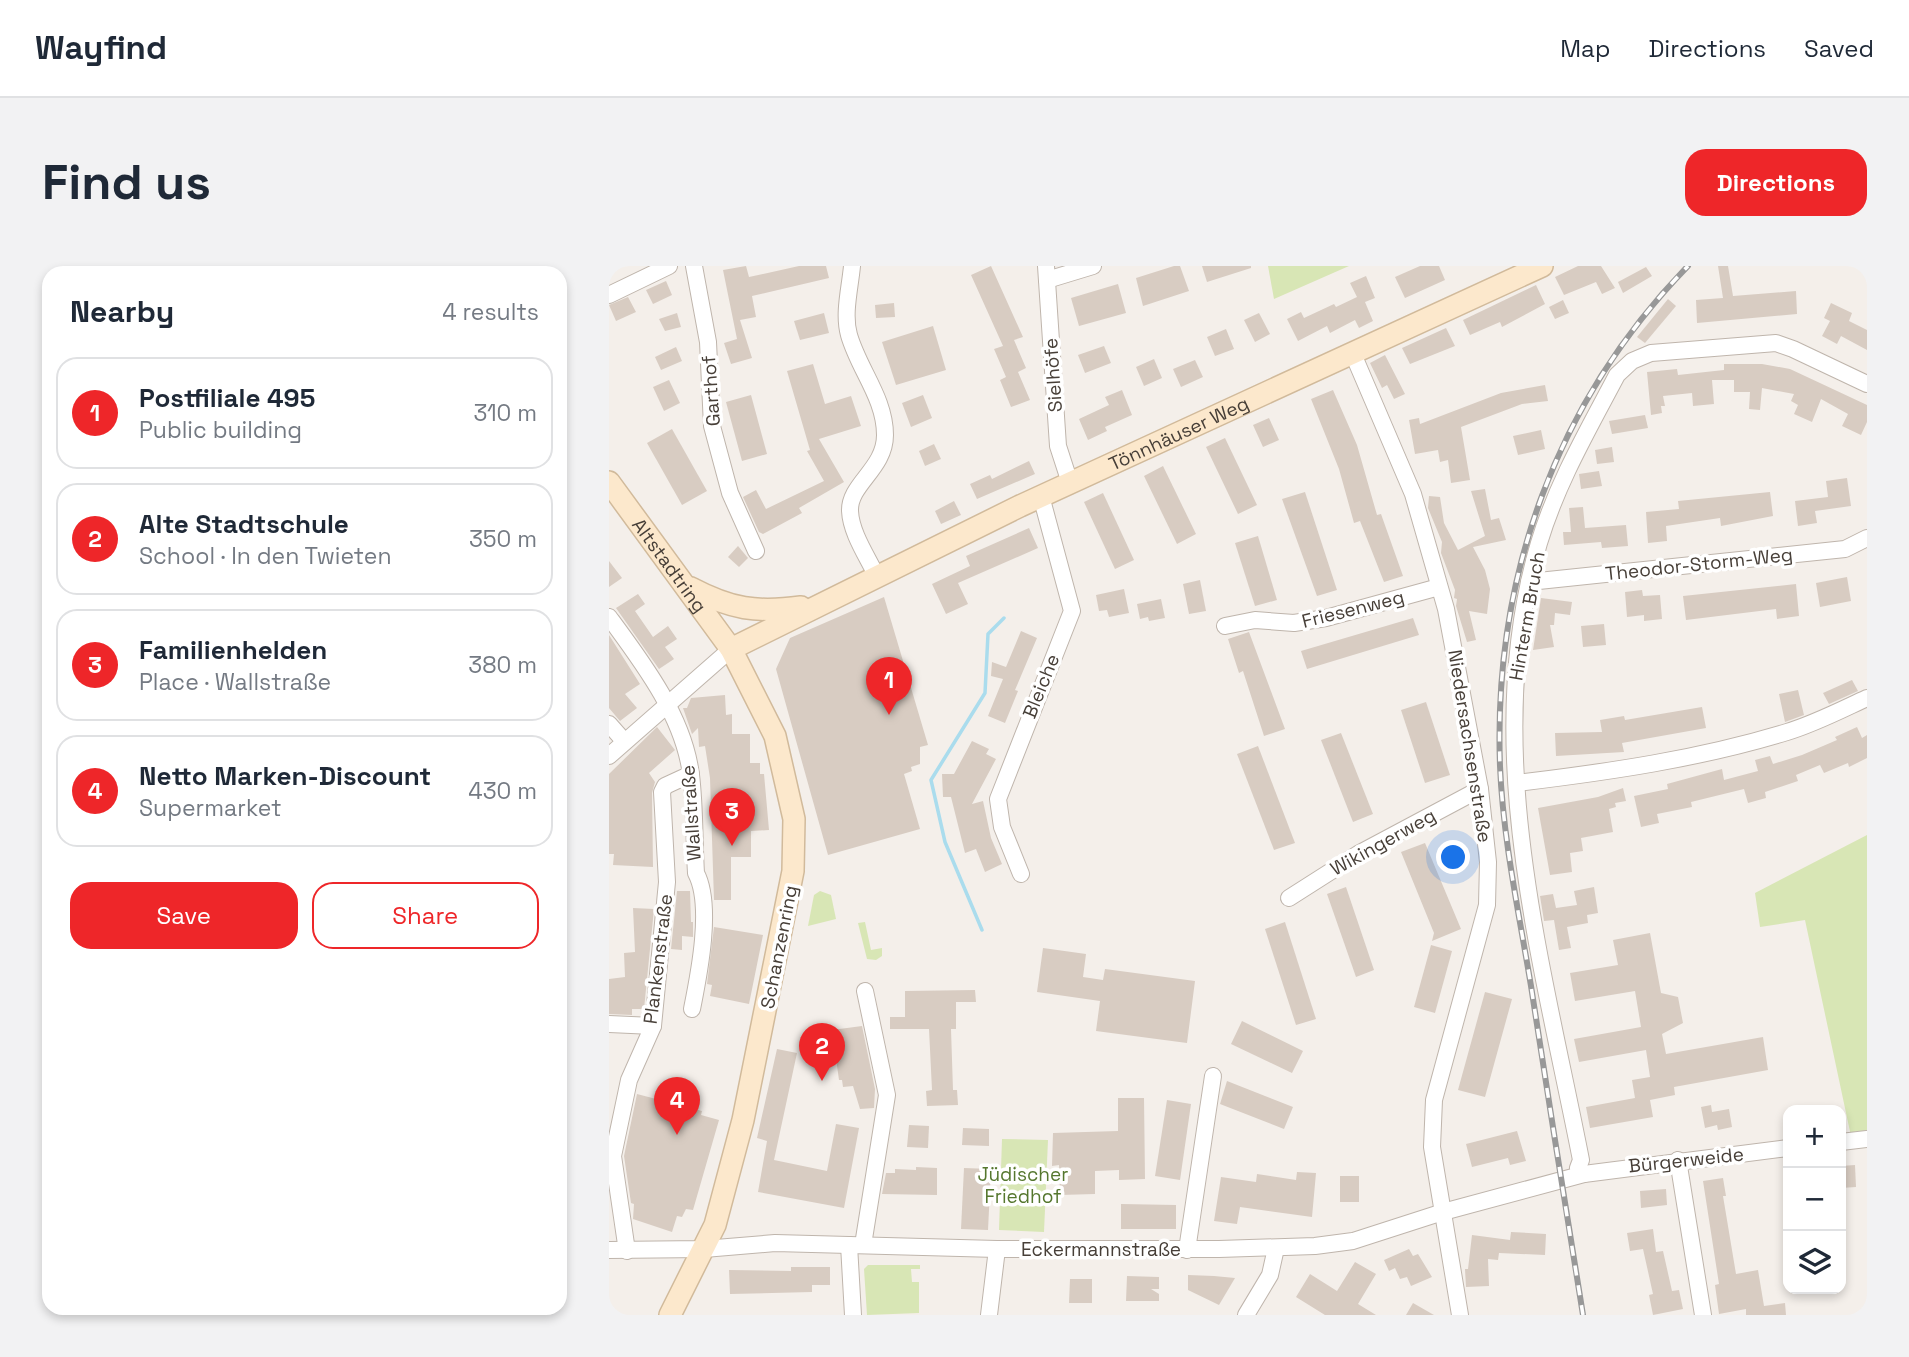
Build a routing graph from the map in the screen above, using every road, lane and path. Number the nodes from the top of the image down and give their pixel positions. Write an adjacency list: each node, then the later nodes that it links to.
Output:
1 (669, 266): 7 (street)
2 (694, 266): 14 (street, Garthof)
3 (852, 266): 15 (street)
4 (1093, 266): 6 (street)
5 (1542, 266): 8 (main road, Tönnhäuser Weg)
6 (1047, 273): 11 (street, Sielhöfe)
7 (609, 295)
8 (1353, 354): 11 (main road, Tönnhäuser Weg); 18 (street, Niedersachsenstraße)
9 (1867, 384): 16 (street, Hinterm Bruch)
10 (609, 482): 17 (main road, Altstadtring)
11 (1070, 483): 12 (main road, Tönnhäuser Weg)
12 (1041, 496): 15 (main road, Tönnhäuser Weg); 31 (street, Bleiche)
13 (1867, 538): 16 (street, Theodor-Storm-Weg)
14 (756, 551)
15 (876, 576): 19 (main road, Tönnhäuser Weg)
16 (1529, 582): 29 (street, Hinterm Bruch)
17 (686, 585): 19 (main road, Tönnhäuser Weg); 22 (main road, Altstadtring)
18 (1439, 587): 21 (street, Friesenweg); 30 (street, Niedersachsenstraße)
19 (816, 604): 22 (main road, Tönnhäuser Weg)
20 (609, 617): 24 (street, Wallstraße)
21 (1225, 626)
22 (731, 649): 24 (street); 49 (main road, Schanzenring)
23 (1867, 698): 29 (street)
24 (665, 704): 26 (street); 28 (street, Wallstraße)
25 (609, 724): 26 (street)
26 (624, 741): 27 (street)
27 (609, 756)
28 (691, 775): 34 (street, Wallstraße); 36 (street, Plankenstraße)
29 (1517, 783): 43 (street, Hinterm Bruch)
30 (1480, 789): 32 (street, Wikingerweg); 44 (street, Niedersachsenstraße)
31 (1021, 874)
32 (1289, 898)
33 (865, 991): 45 (street)
34 (692, 1009)
35 (609, 1024): 36 (street)
36 (653, 1026): 41 (street, Plankenstraße)
37 (1213, 1076): 50 (street)
38 (1867, 1139): 39 (street)
39 (1846, 1141)
40 (1783, 1149): 42 (street, Bürgerweide)
41 (611, 1156): 51 (street, Plankenstraße)
42 (1678, 1160): 43 (street, Bürgerweide); 57 (street)
43 (1584, 1174): 44 (street, Eckermannstraße)
44 (1443, 1212): 46 (street, Eckermannstraße); 56 (street, Niedersachsenstraße)
45 (856, 1245): 47 (street, Eckermannstraße); 49 (street, Eckermannstraße); 53 (street)
46 (1276, 1248): 50 (street, Eckermannstraße); 55 (street)
47 (997, 1249): 50 (street, Eckermannstraße); 54 (street)
48 (609, 1250): 51 (street, Eckermannstraße)
49 (704, 1250): 51 (street, Eckermannstraße); 52 (main road, Schanzenring)
50 (1187, 1250)
51 (627, 1251)
52 (670, 1315)
53 (853, 1315)
54 (989, 1315)
55 (1246, 1315)
56 (1460, 1315)
57 (1703, 1315)

